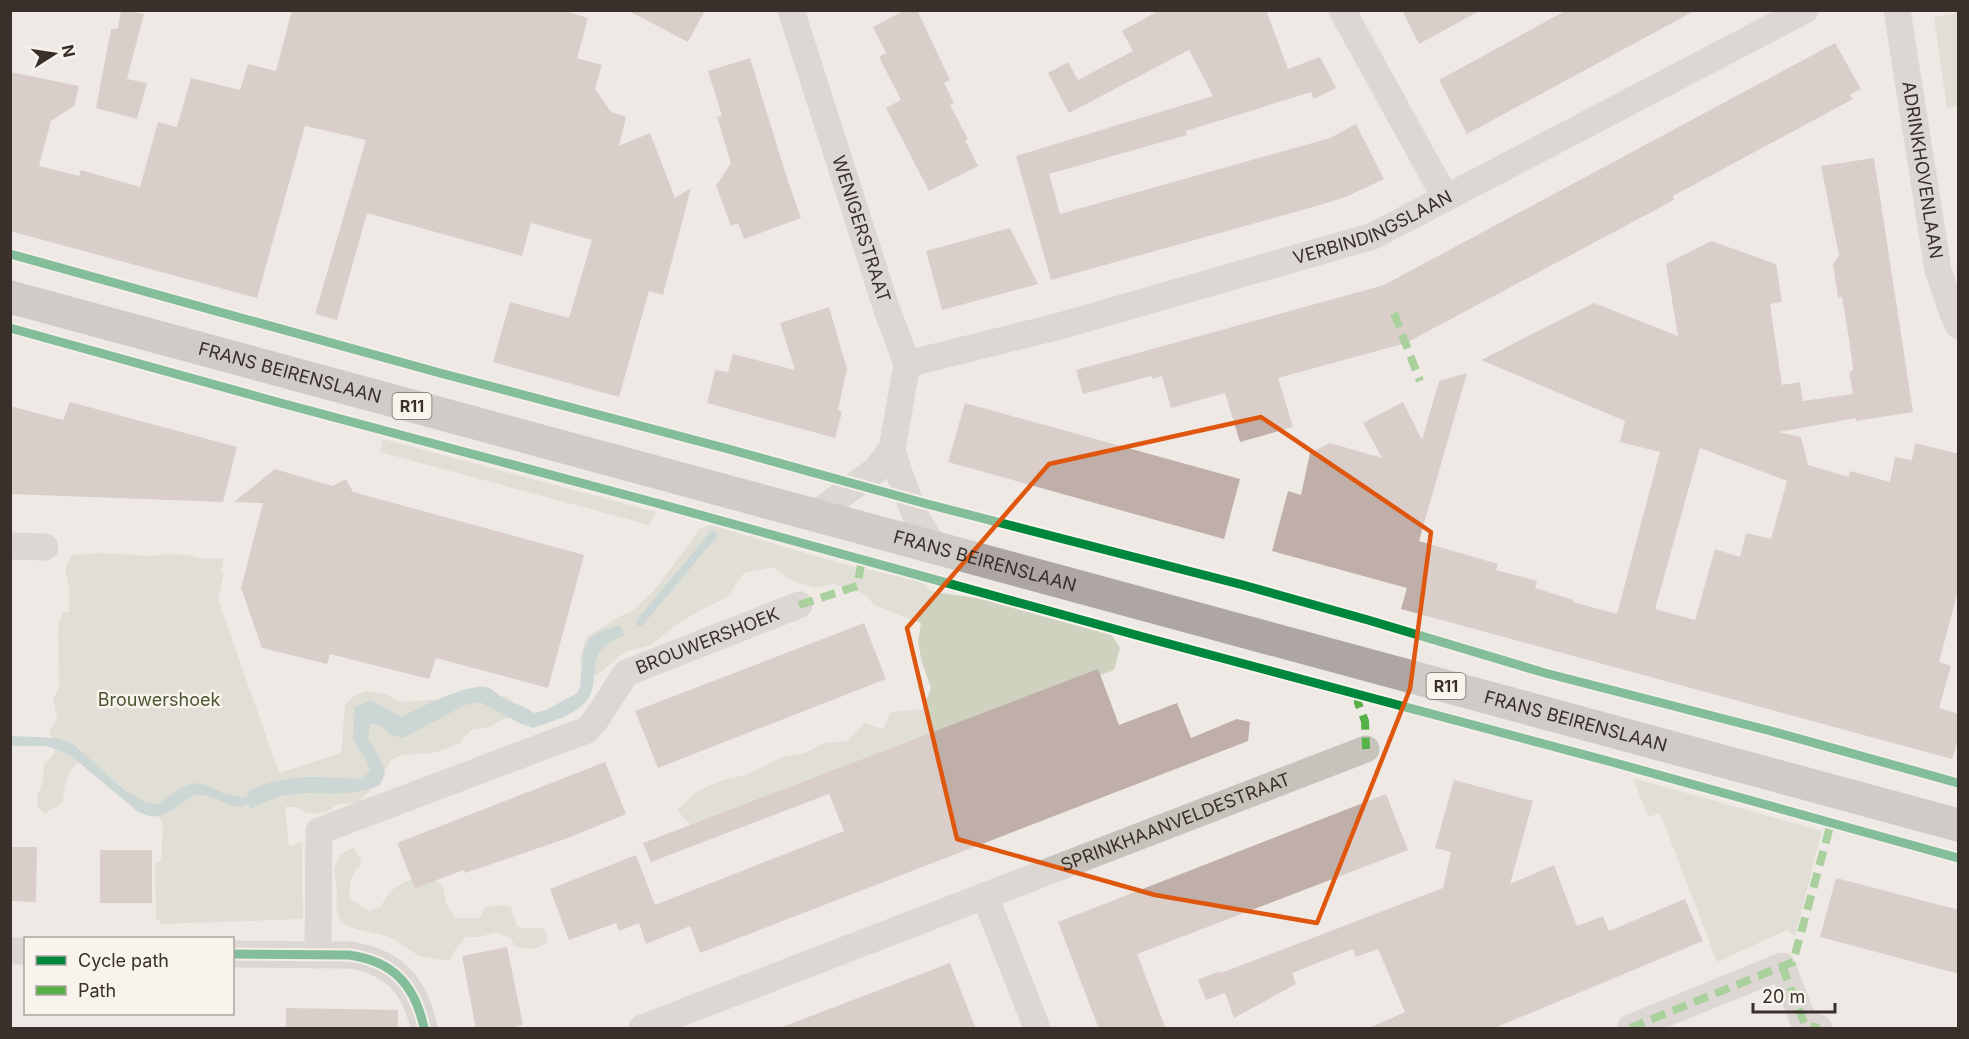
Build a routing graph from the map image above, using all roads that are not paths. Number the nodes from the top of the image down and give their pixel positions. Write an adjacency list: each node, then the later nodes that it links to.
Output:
1 (791, 10): 8 (street, WENIGERSTRAAT)
2 (1342, 10): 5 (street)
3 (1805, 10): 5 (street, VERBINDINGSLAAN)
4 (1897, 10): 7 (street, ADRINKHOVENLAAN)
5 (1445, 197): 8 (street, VERBINDINGSLAAN)
6 (10, 297): 10 (main road, FRANS BEIRENSLAAN / R11)
7 (1959, 325)
8 (907, 364): 9 (street)
9 (892, 448): 10 (street); 13 (street)
10 (814, 515): 13 (main road, FRANS BEIRENSLAAN / R11)
11 (10, 546): 12 (street)
12 (45, 547)
13 (934, 548): 16 (main road, FRANS BEIRENSLAAN / R11)
14 (799, 605): 19 (street, BROUWERSHOEK)
15 (1366, 749): 17 (street, SPRINKHAANVELDESTRAAT)
16 (1959, 825)
17 (986, 896): 21 (street, SPRINKHAANVELDESTRAAT); 22 (street)
18 (234, 954): 19 (street)
19 (318, 955): 20 (street)
20 (424, 1029)
21 (642, 1029)
22 (1037, 1029)
23 (1630, 1029): 24 (street)
24 (1819, 1029)

